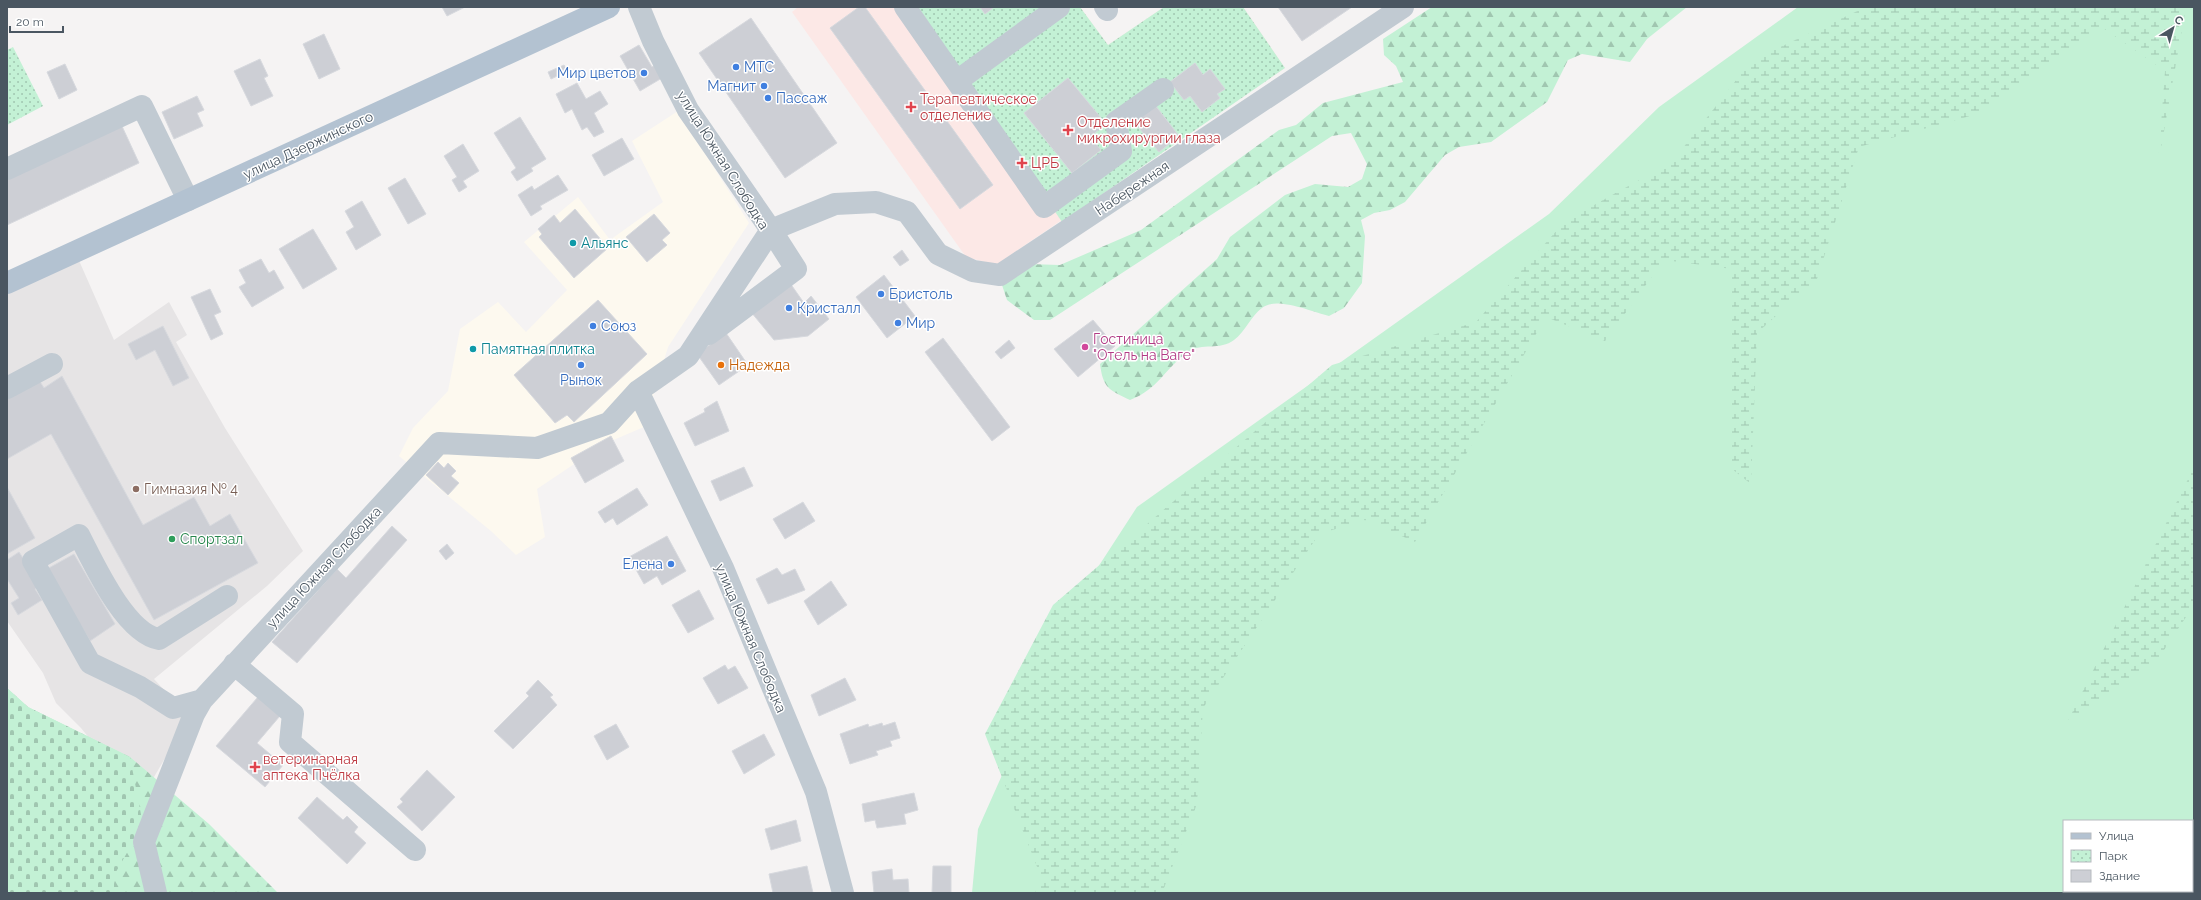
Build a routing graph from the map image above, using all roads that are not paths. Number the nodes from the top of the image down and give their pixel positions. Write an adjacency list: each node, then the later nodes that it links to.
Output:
1 (609, 7): 9 (main road, улица Дзержинского)
2 (639, 7): 10 (street, улица Южная Слободка)
3 (905, 7): 6 (street)
4 (1059, 7): 6 (street)
5 (1403, 7): 10 (street, Набережная)
6 (957, 81): 7 (street)
7 (1163, 89)
8 (7, 169): 9 (street)
9 (188, 200): 11 (main road, улица Дзержинского)
10 (771, 230): 12 (street, улица Южная Слободка); 12 (street)
11 (7, 283)
12 (698, 342): 15 (street, улица Южная Слободка)
13 (52, 364): 14 (street)
14 (7, 388)
15 (638, 391): 17 (street, улица Южная Слободка); 21 (street, улица Южная Слободка)
16 (227, 596): 18 (street)
17 (234, 664): 18 (street, улица Южная Слободка); 19 (street)
18 (202, 700): 20 (street, улица Южная Слободка)
19 (415, 850)
20 (156, 893)
21 (843, 893)

